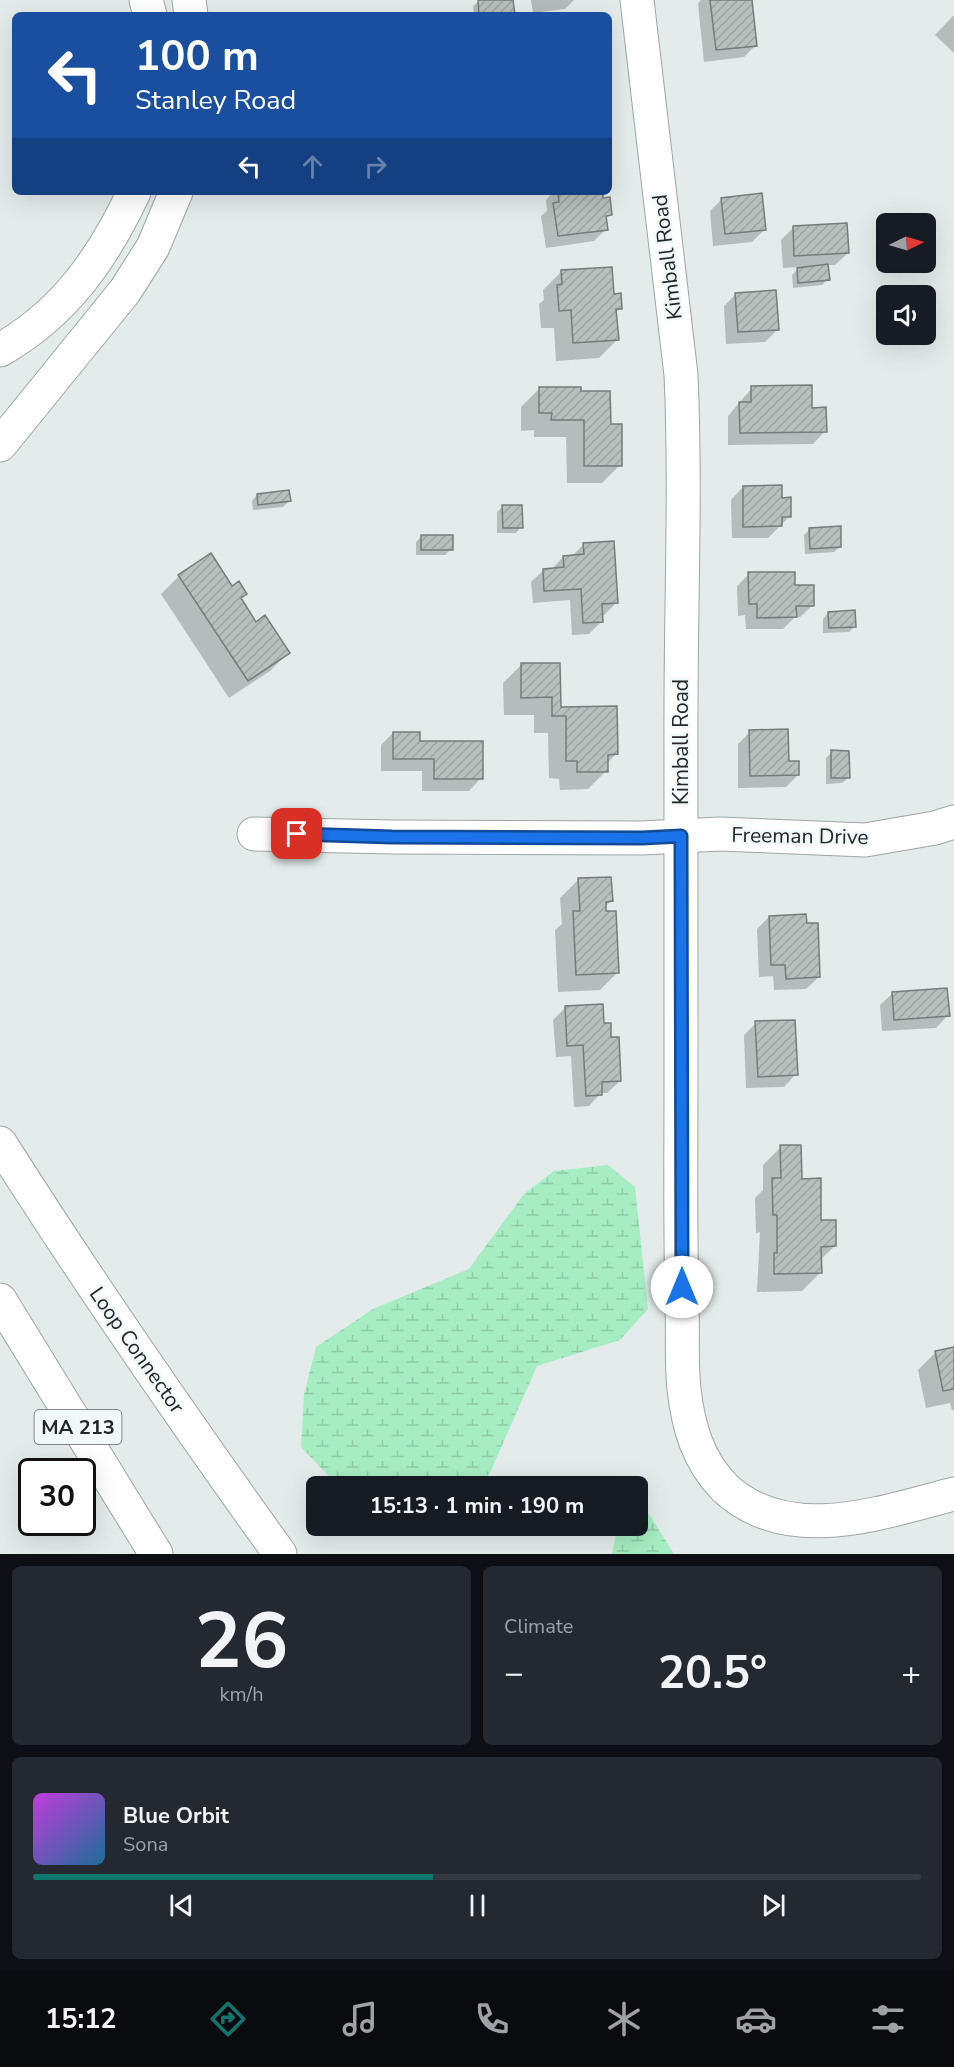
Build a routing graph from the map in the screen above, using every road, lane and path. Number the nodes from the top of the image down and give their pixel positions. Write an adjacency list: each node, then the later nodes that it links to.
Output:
1 (637, 0): 8 (main road, Kimball Road)
2 (133, 195): 4 (main road)
3 (175, 195): 5 (main road)
4 (0, 350)
5 (0, 445)
6 (954, 822): 8 (main road, Freeman Drive)
7 (254, 834): 8 (main road, Freeman Drive)
8 (681, 836): 13 (main road, Kimball Road)
9 (0, 1119): 11 (main road)
10 (0, 1143): 11 (main road, Loop Connector)
11 (80, 1267): 15 (main road, Loop Connector)
12 (0, 1300): 14 (main road, MA 213)
13 (954, 1494)
14 (156, 1554)
15 (280, 1554)

